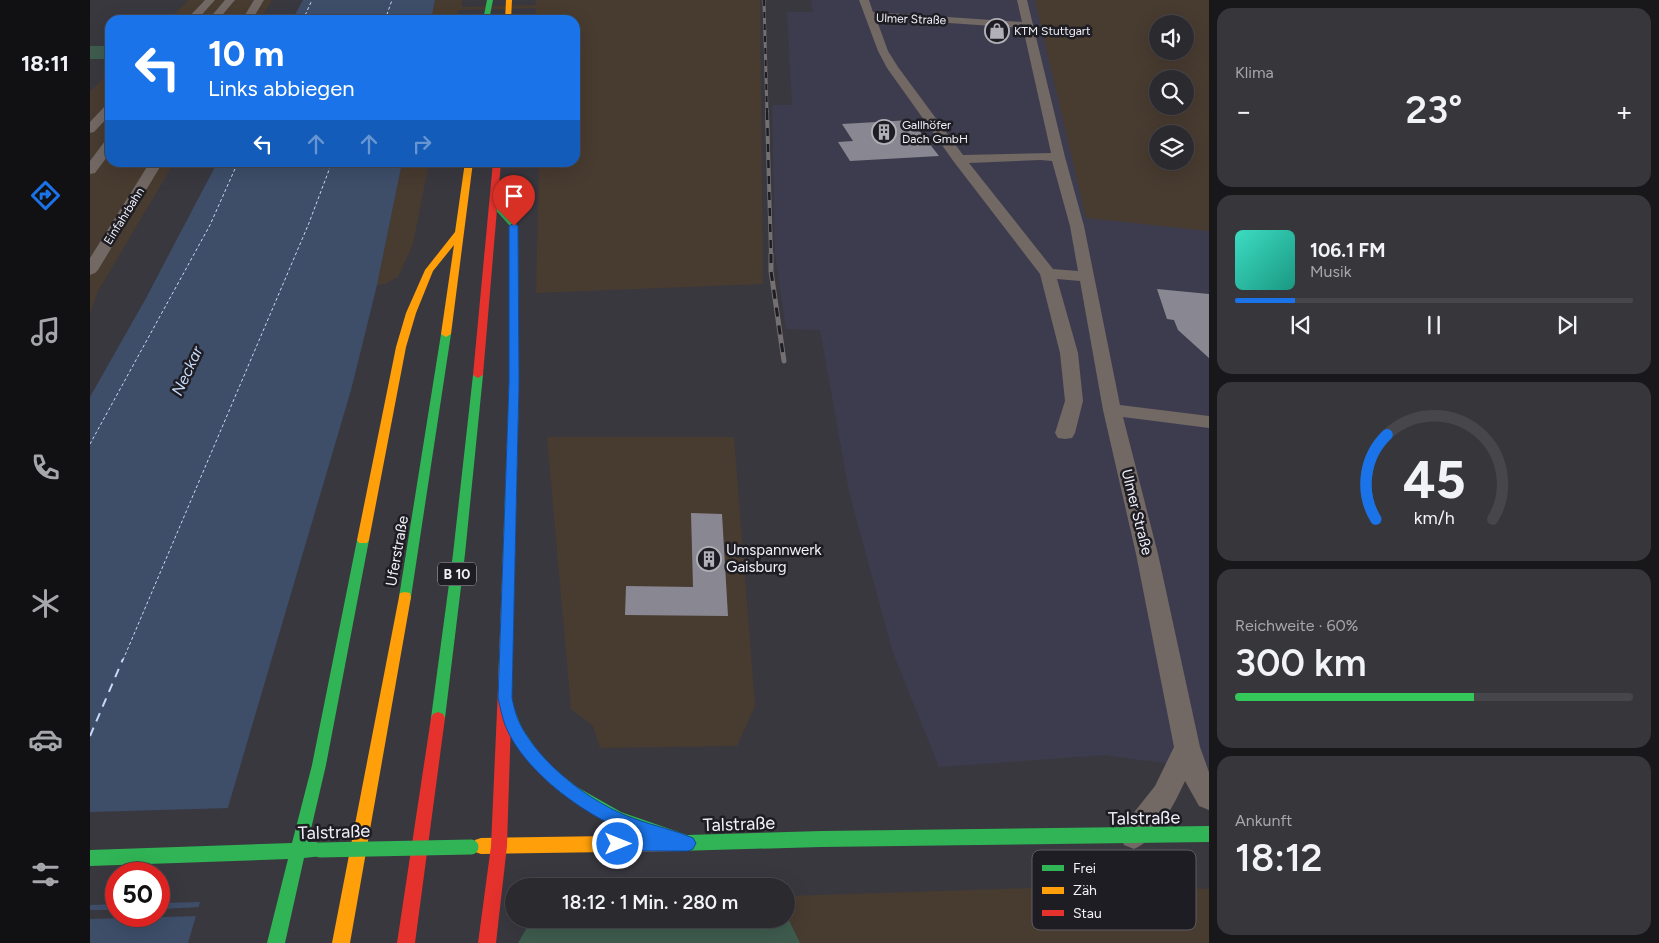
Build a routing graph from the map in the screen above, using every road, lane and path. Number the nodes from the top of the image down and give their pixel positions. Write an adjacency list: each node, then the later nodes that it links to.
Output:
1 (210, 0): 9 (street)
2 (230, 0): 10 (street)
3 (259, 0): 11 (street)
4 (481, 0): 12 (main road)
5 (490, 0): 13 (main road)
6 (509, 0): 14 (main road)
7 (864, 0): 15 (street)
8 (1022, 0): 16 (street, Ulmer Straße)
9 (196, 15)
10 (217, 15)
11 (250, 15)
12 (486, 15)
13 (488, 15)
14 (508, 15)
15 (870, 15): 16 (street, Ulmer Straße); 21 (street, Ulmer Straße)
16 (1028, 25): 20 (street, Ulmer Straße)
17 (105, 114): 18 (street)
18 (90, 130)
19 (105, 150): 25 (street)
20 (1058, 157): 21 (street); 30 (street, Ulmer Straße)
21 (959, 159): 29 (street, Ulmer Straße)
22 (155, 167): 28 (street, Einfahrbahn)
23 (468, 167): 27 (main road, Uferstraße)
24 (497, 167): 26 (main road, B 10)
25 (90, 170)
26 (494, 203): 34 (main road); 45 (main road, B 10)
27 (460, 232): 41 (main road); 44 (main road, Uferstraße)
28 (90, 270)
29 (1048, 273): 30 (street); 33 (street, Ulmer Straße)
30 (1087, 277): 31 (street, Ulmer Straße)
31 (1112, 410): 32 (street); 35 (street, Ulmer Straße)
32 (1209, 422)
33 (1066, 433)
34 (505, 698): 39 (main road); 40 (main road)
35 (1187, 747): 36 (street, Ulmer Straße); 38 (street)
36 (1209, 796)
37 (1209, 834): 38 (main road, Talstraße)
38 (1134, 835): 39 (main road, Talstraße)
39 (688, 843): 40 (main road, Talstraße)
40 (499, 846): 41 (main road, Talstraße, bridge); 46 (main road)
41 (299, 851): 42 (main road, Talstraße); 43 (main road)
42 (90, 858)
43 (276, 943)
44 (341, 943)
45 (406, 943)
46 (487, 943)

